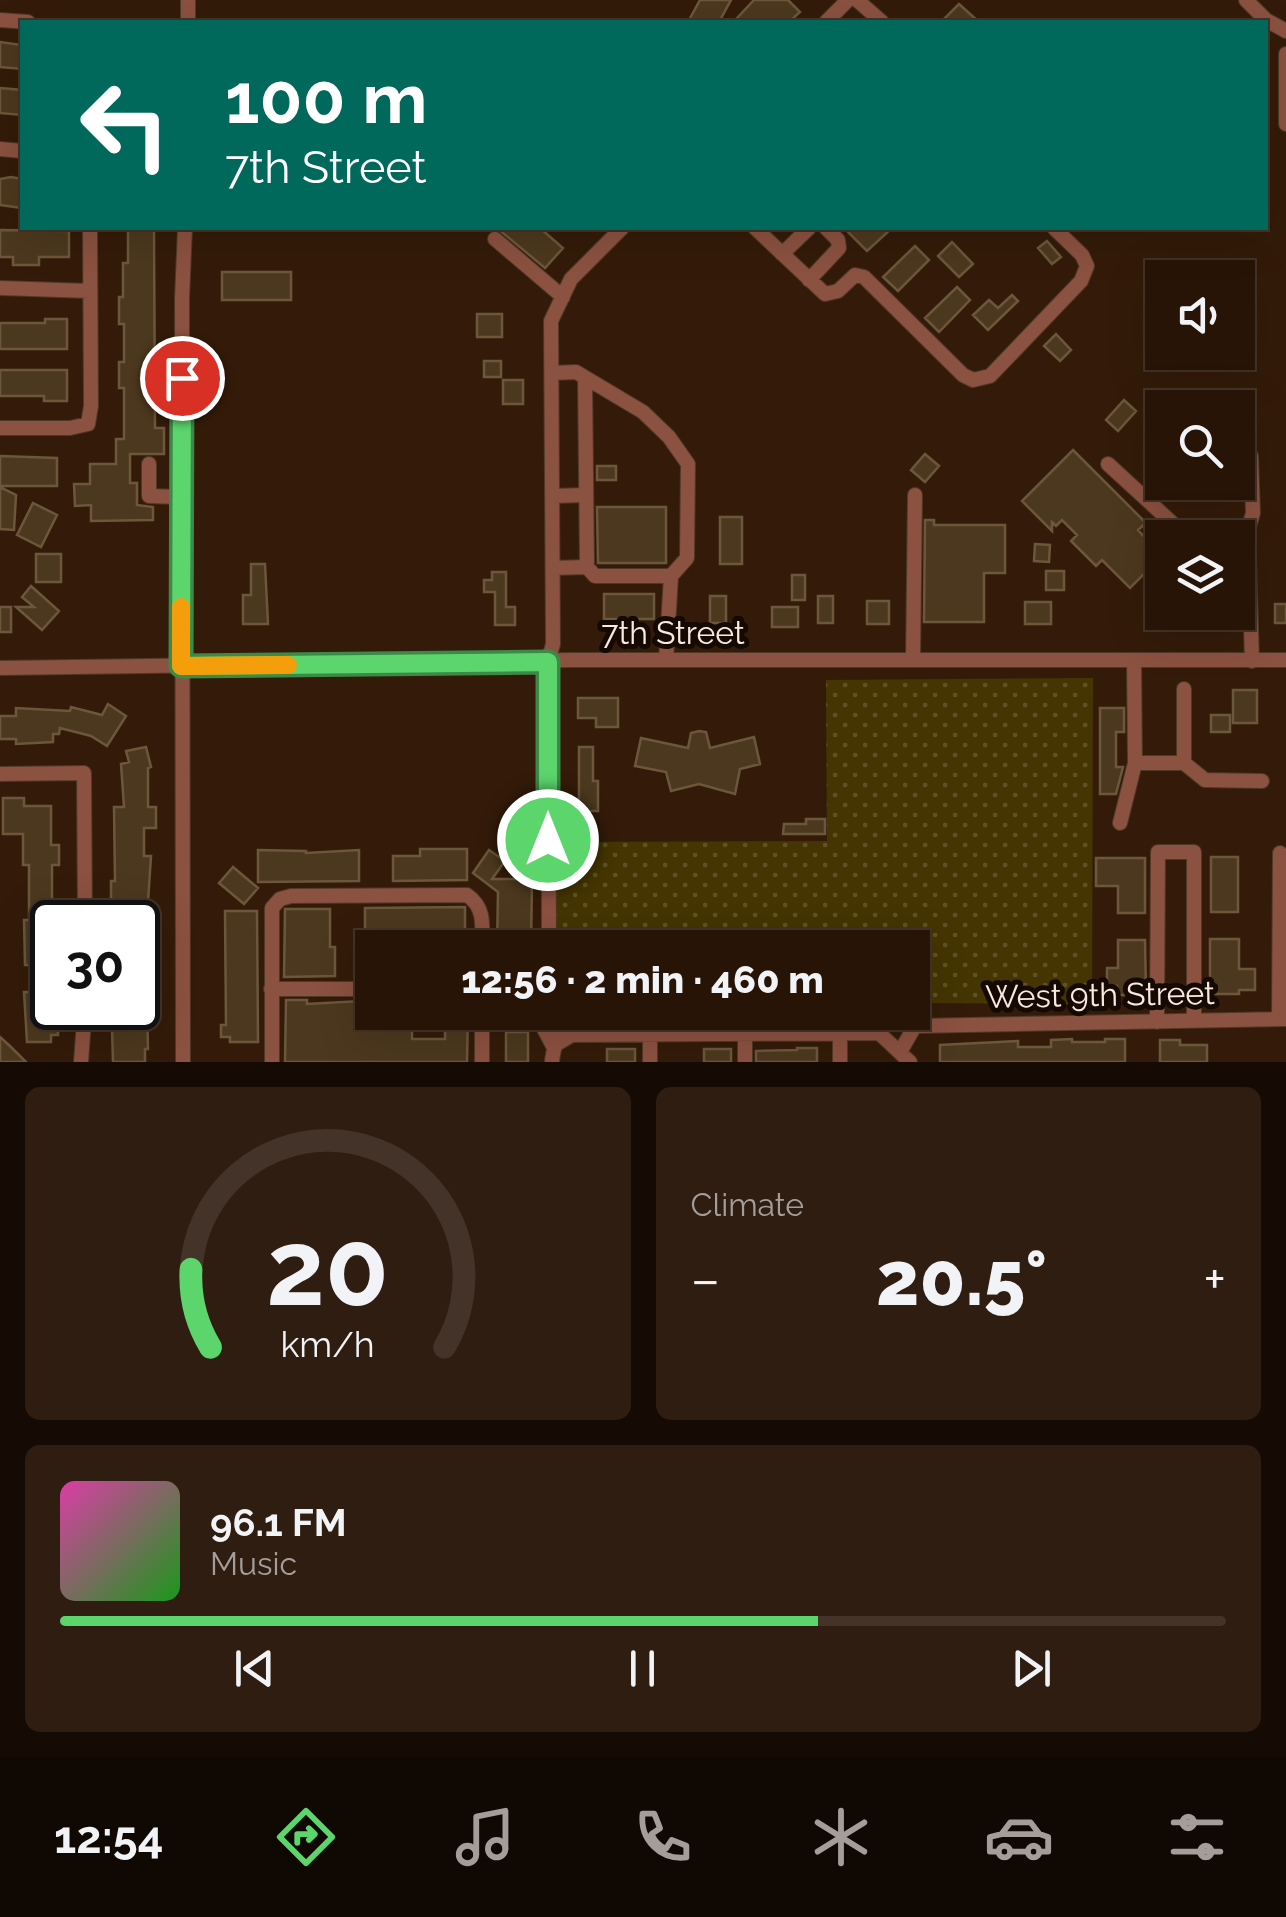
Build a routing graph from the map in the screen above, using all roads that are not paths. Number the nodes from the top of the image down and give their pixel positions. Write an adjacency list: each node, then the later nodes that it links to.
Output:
1 (848, 0): 4 (street)
2 (857, 0): 5 (street)
3 (1246, 0): 6 (street)
4 (828, 20)
5 (880, 20)
6 (1266, 20)
7 (1286, 54): 8 (street)
8 (1286, 124)
9 (90, 230): 20 (street)
10 (185, 230): 30 (street)
11 (614, 230): 21 (street)
12 (757, 230): 17 (street)
13 (807, 230): 17 (street)
14 (828, 230): 18 (street)
15 (1056, 230): 18 (street)
16 (495, 238): 21 (street)
17 (782, 254): 18 (street)
18 (809, 280)
19 (0, 288): 20 (street)
20 (90, 291): 24 (street)
21 (563, 297): 22 (street)
22 (552, 373): 23 (street); 29 (street)
23 (585, 378): 27 (street); 34 (street)
24 (0, 428)
25 (149, 464): 30 (street)
26 (1108, 464): 31 (street)
27 (586, 495): 29 (street); 32 (street)
28 (915, 495): 37 (street)
29 (552, 496): 33 (street)
30 (182, 498): 42 (street)
31 (1166, 520)
32 (587, 567): 33 (street); 34 (street)
33 (553, 568): 41 (street)
34 (671, 576): 36 (street)
35 (1251, 630): 39 (street)
36 (666, 660): 37 (street, 7th Street); 41 (street, 7th Street)
37 (913, 660): 38 (street, 7th Street)
38 (1134, 660): 39 (street, 7th Street); 45 (street)
39 (1252, 660): 40 (street, 7th Street)
40 (1286, 660)
41 (548, 662): 42 (street, 7th Street); 54 (street)
42 (181, 666): 43 (street, 7th Street); 69 (street)
43 (0, 668)
44 (1184, 689): 46 (street)
45 (1135, 763): 46 (street); 49 (street)
46 (1184, 763): 48 (street)
47 (0, 774): 51 (street)
48 (1262, 780)
49 (1120, 822)
50 (1280, 853): 52 (street)
51 (85, 900)
52 (1283, 923): 57 (street)
53 (482, 930): 55 (street)
54 (549, 930)
55 (272, 989): 56 (street); 70 (street)
56 (355, 989)
57 (1282, 1019): 58 (street, West 9th Street)
58 (1194, 1021): 59 (street, West 9th Street); 59 (street)
59 (1157, 1022): 67 (street, West 9th Street)
60 (83, 1030): 68 (street)
61 (482, 1030): 71 (street)
62 (544, 1030): 66 (street)
63 (840, 1033): 65 (street); 67 (street); 74 (street)
64 (650, 1034): 65 (street); 66 (street); 72 (street)
65 (744, 1034): 73 (street)
66 (553, 1054)
67 (905, 1057)
68 (81, 1062)
69 (183, 1062)
70 (272, 1062)
71 (482, 1062)
72 (650, 1062)
73 (745, 1062)
74 (840, 1062)

